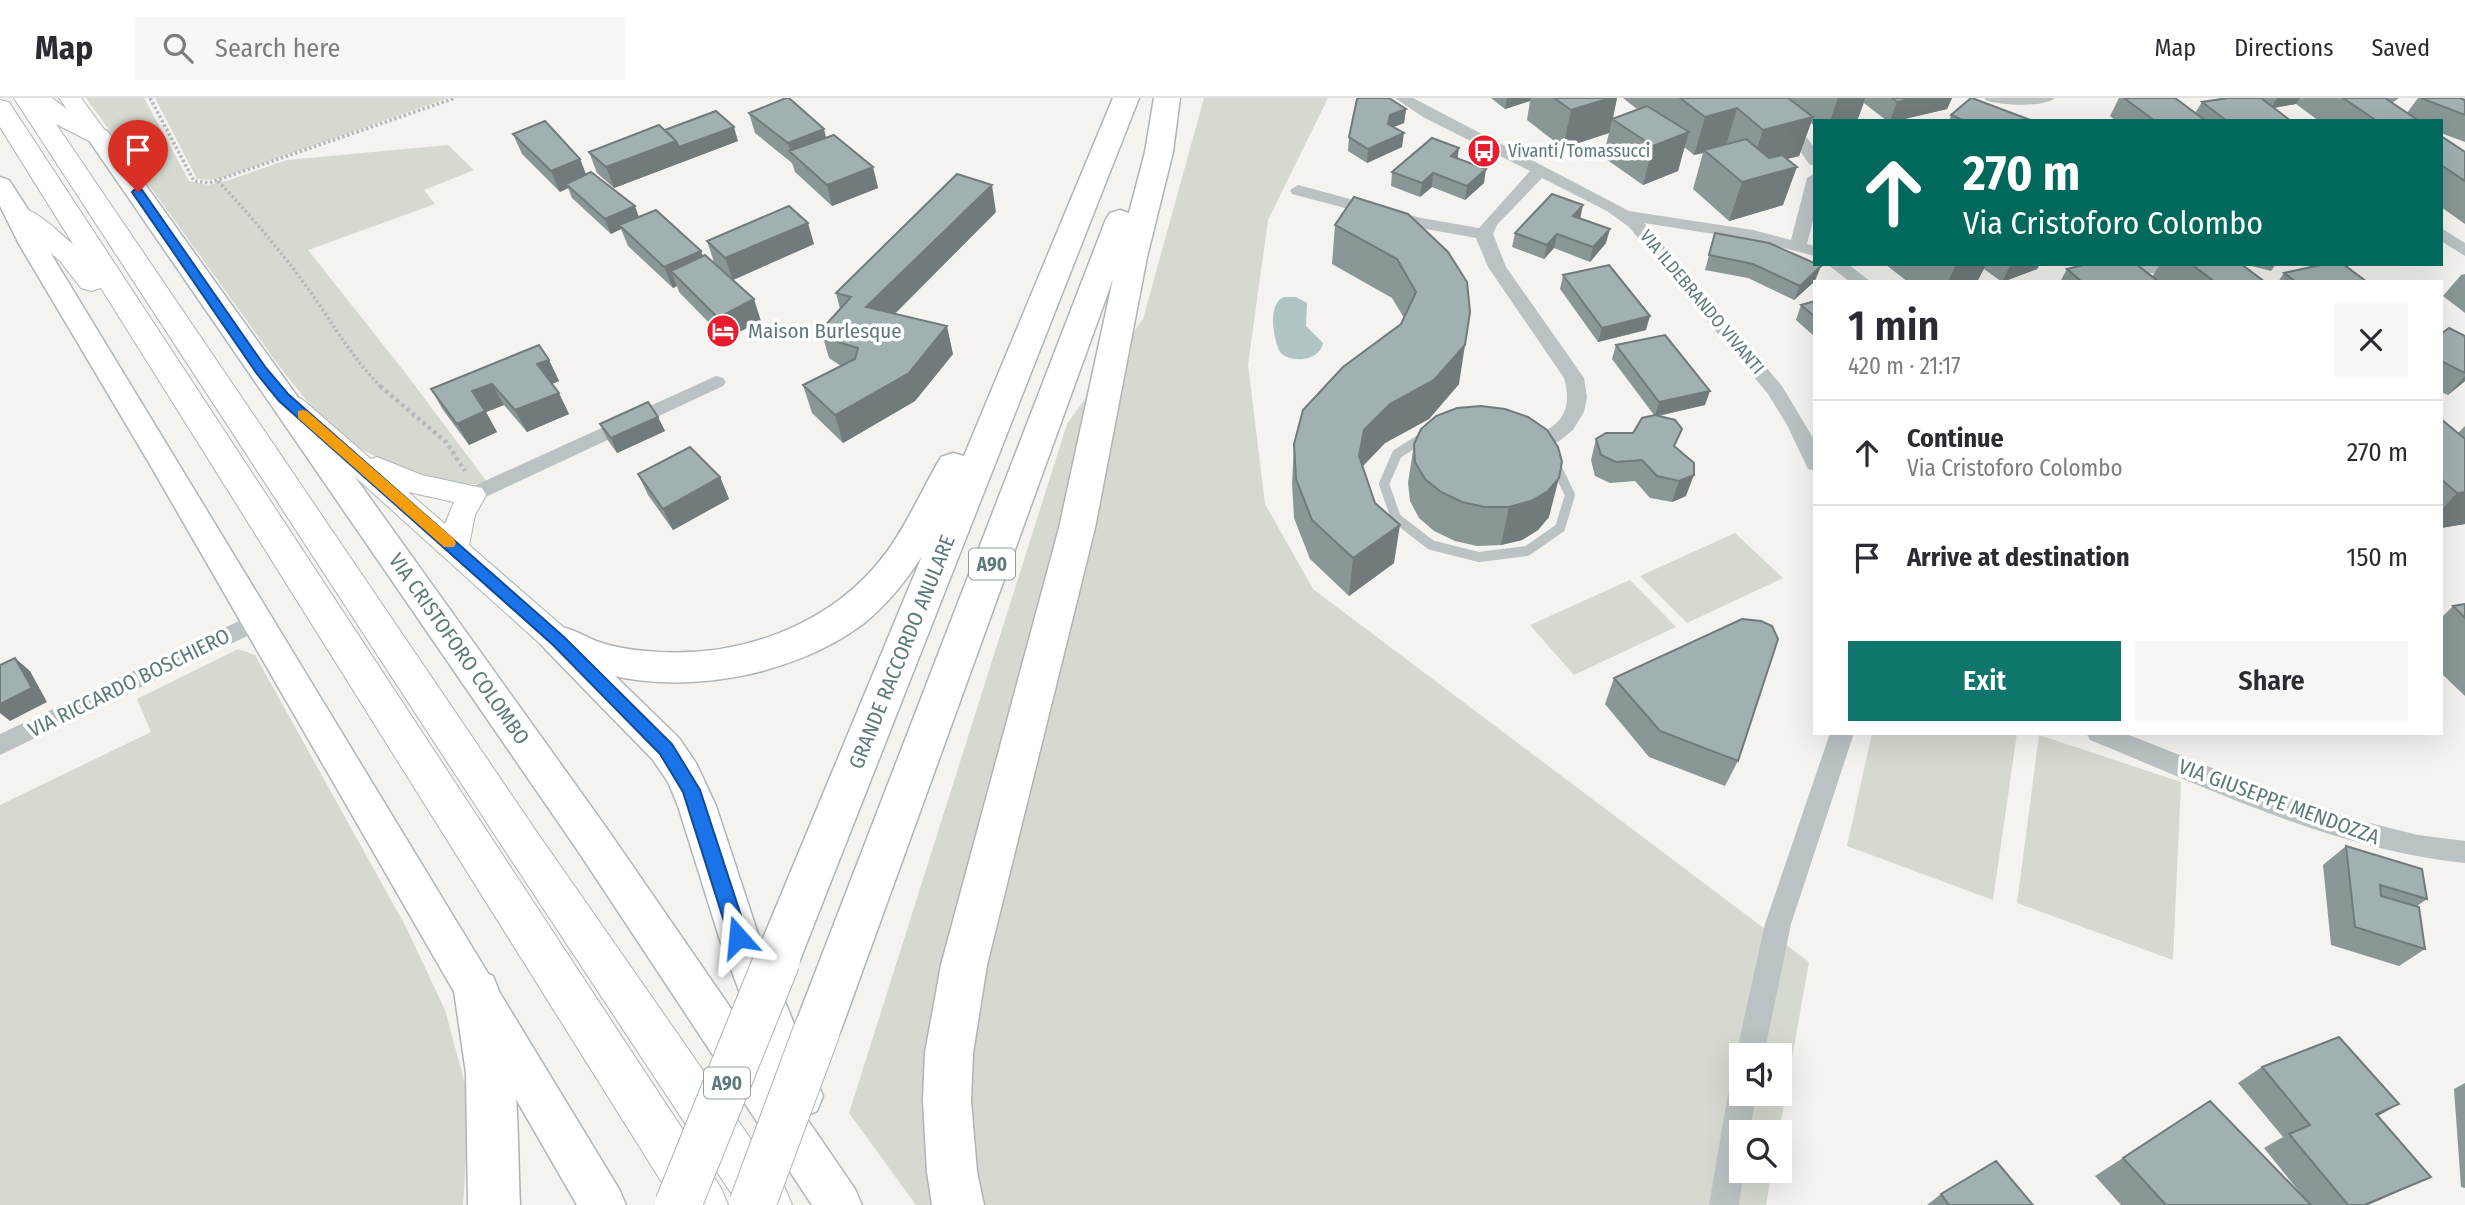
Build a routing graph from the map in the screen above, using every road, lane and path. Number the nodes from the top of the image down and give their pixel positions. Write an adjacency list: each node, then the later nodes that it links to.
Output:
1 (26, 98): 57 (highway)
2 (36, 98): 13 (highway)
3 (71, 98): 13 (main road, VIA CRISTOFORO COLOMBO)
4 (150, 98): 16 (path)
5 (455, 98): 16 (path)
6 (1126, 98): 32 (highway, GRANDE RACCORDO ANULARE / A90)
7 (1166, 98): 56 (highway, A90, bridge); 59 (highway)
8 (1403, 98): 15 (street, VIA ILDEBRANDO VIVANTI)
9 (1992, 98): 10 (street)
10 (2047, 98)
11 (1743, 100): 14 (street)
12 (0, 107): 31 (highway)
13 (98, 136): 34 (main road, VIA CRISTOFORO COLOMBO)
14 (1813, 158)
15 (1541, 169): 21 (street, VIA ILDEBRANDO VIVANTI); 22 (street)
16 (218, 181): 40 (path)
17 (0, 185): 20 (main road)
18 (1298, 190): 22 (street)
19 (1813, 196): 25 (street)
20 (19, 214): 31 (highway); 39 (main road)
21 (1625, 215): 25 (street); 38 (street, VIA ILDEBRANDO VIVANTI)
22 (1484, 234): 35 (street)
23 (2443, 234): 26 (street)
24 (0, 237): 39 (main road)
25 (1807, 248)
26 (2465, 251)
27 (1839, 266): 28 (street)
28 (1859, 280)
29 (2079, 280): 30 (street)
30 (2215, 280)
31 (147, 335): 55 (highway)
32 (1026, 348): 43 (highway); 54 (highway, GRANDE RACCORDO ANULARE / A90, bridge)
33 (716, 382): 40 (street)
34 (284, 398): 37 (main road); 58 (main road, VIA CRISTOFORO COLOMBO)
35 (1551, 437): 36 (lane)
36 (1533, 448): 36 (lane)
37 (354, 457): 40 (main road); 41 (main road)
38 (1813, 460)
39 (168, 468): 42 (main road)
40 (475, 494): 41 (main road)
41 (454, 548): 43 (main road)
42 (258, 621): 46 (street, VIA RICCARDO BOSCHIERO); 48 (main road)
43 (558, 641): 58 (main road)
44 (1841, 735): 49 (street)
45 (2103, 735): 47 (street, VIA GIUSEPPE MENDOZZA)
46 (0, 745)
47 (2465, 852)
48 (477, 991): 52 (highway); 53 (main road)
49 (1753, 1043)
50 (1739, 1106): 51 (street)
51 (1719, 1201)
52 (494, 1205)
53 (603, 1205)
54 (678, 1205)
55 (704, 1205)
56 (752, 1205)
57 (768, 1205)
58 (839, 1205)
59 (958, 1205)

